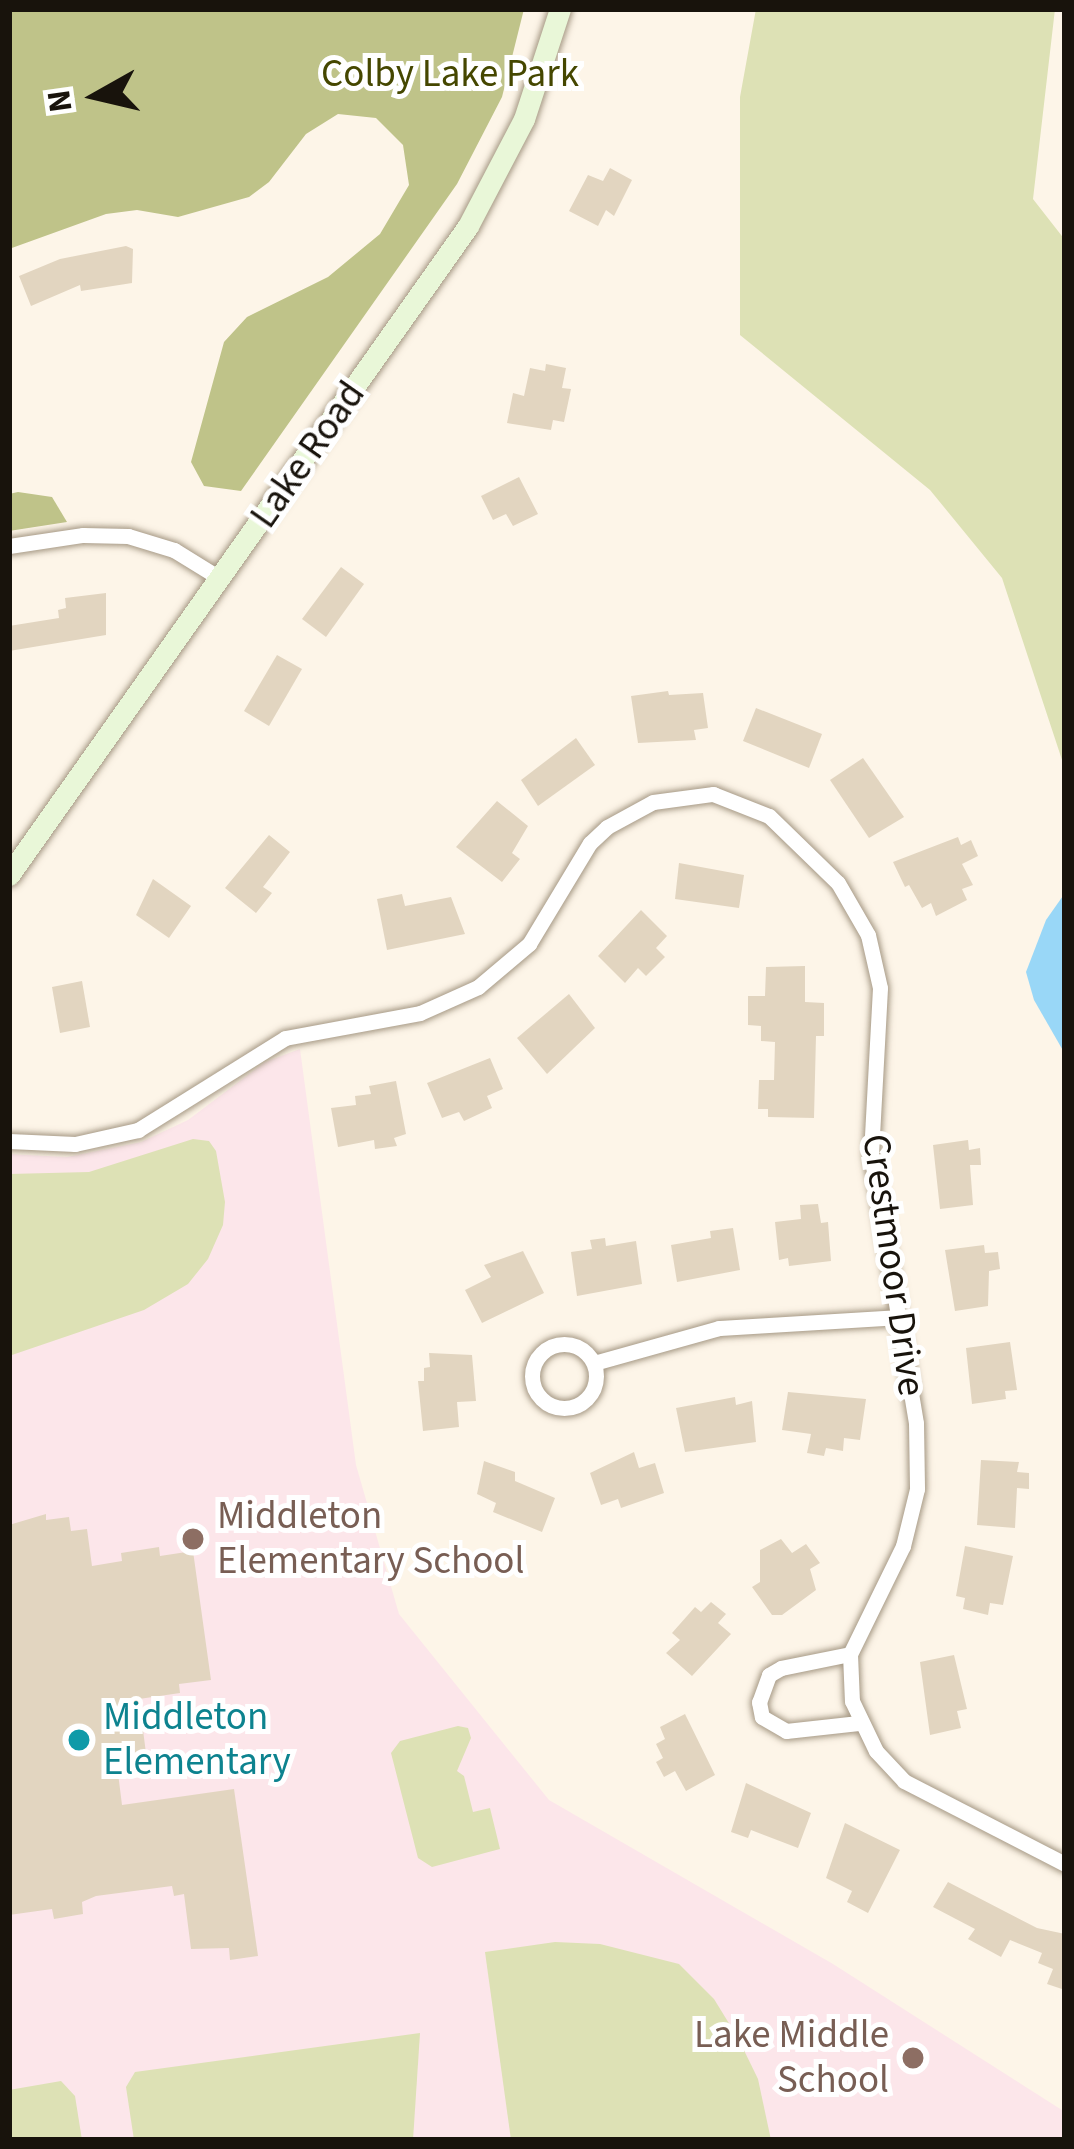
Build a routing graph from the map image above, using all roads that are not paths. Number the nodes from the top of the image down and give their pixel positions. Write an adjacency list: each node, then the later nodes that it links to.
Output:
1 (560, 9): 3 (street, Lake Road)
2 (9, 546): 3 (street)
3 (220, 579): 4 (street, Lake Road)
4 (9, 875)
5 (9, 1141): 6 (street, Crestmoor Drive)
6 (897, 1317): 7 (street); 8 (street, Crestmoor Drive)
7 (594, 1363): 7 (street)
8 (850, 1654): 9 (street); 9 (street)
9 (859, 1723): 10 (street)
10 (1065, 1864)

